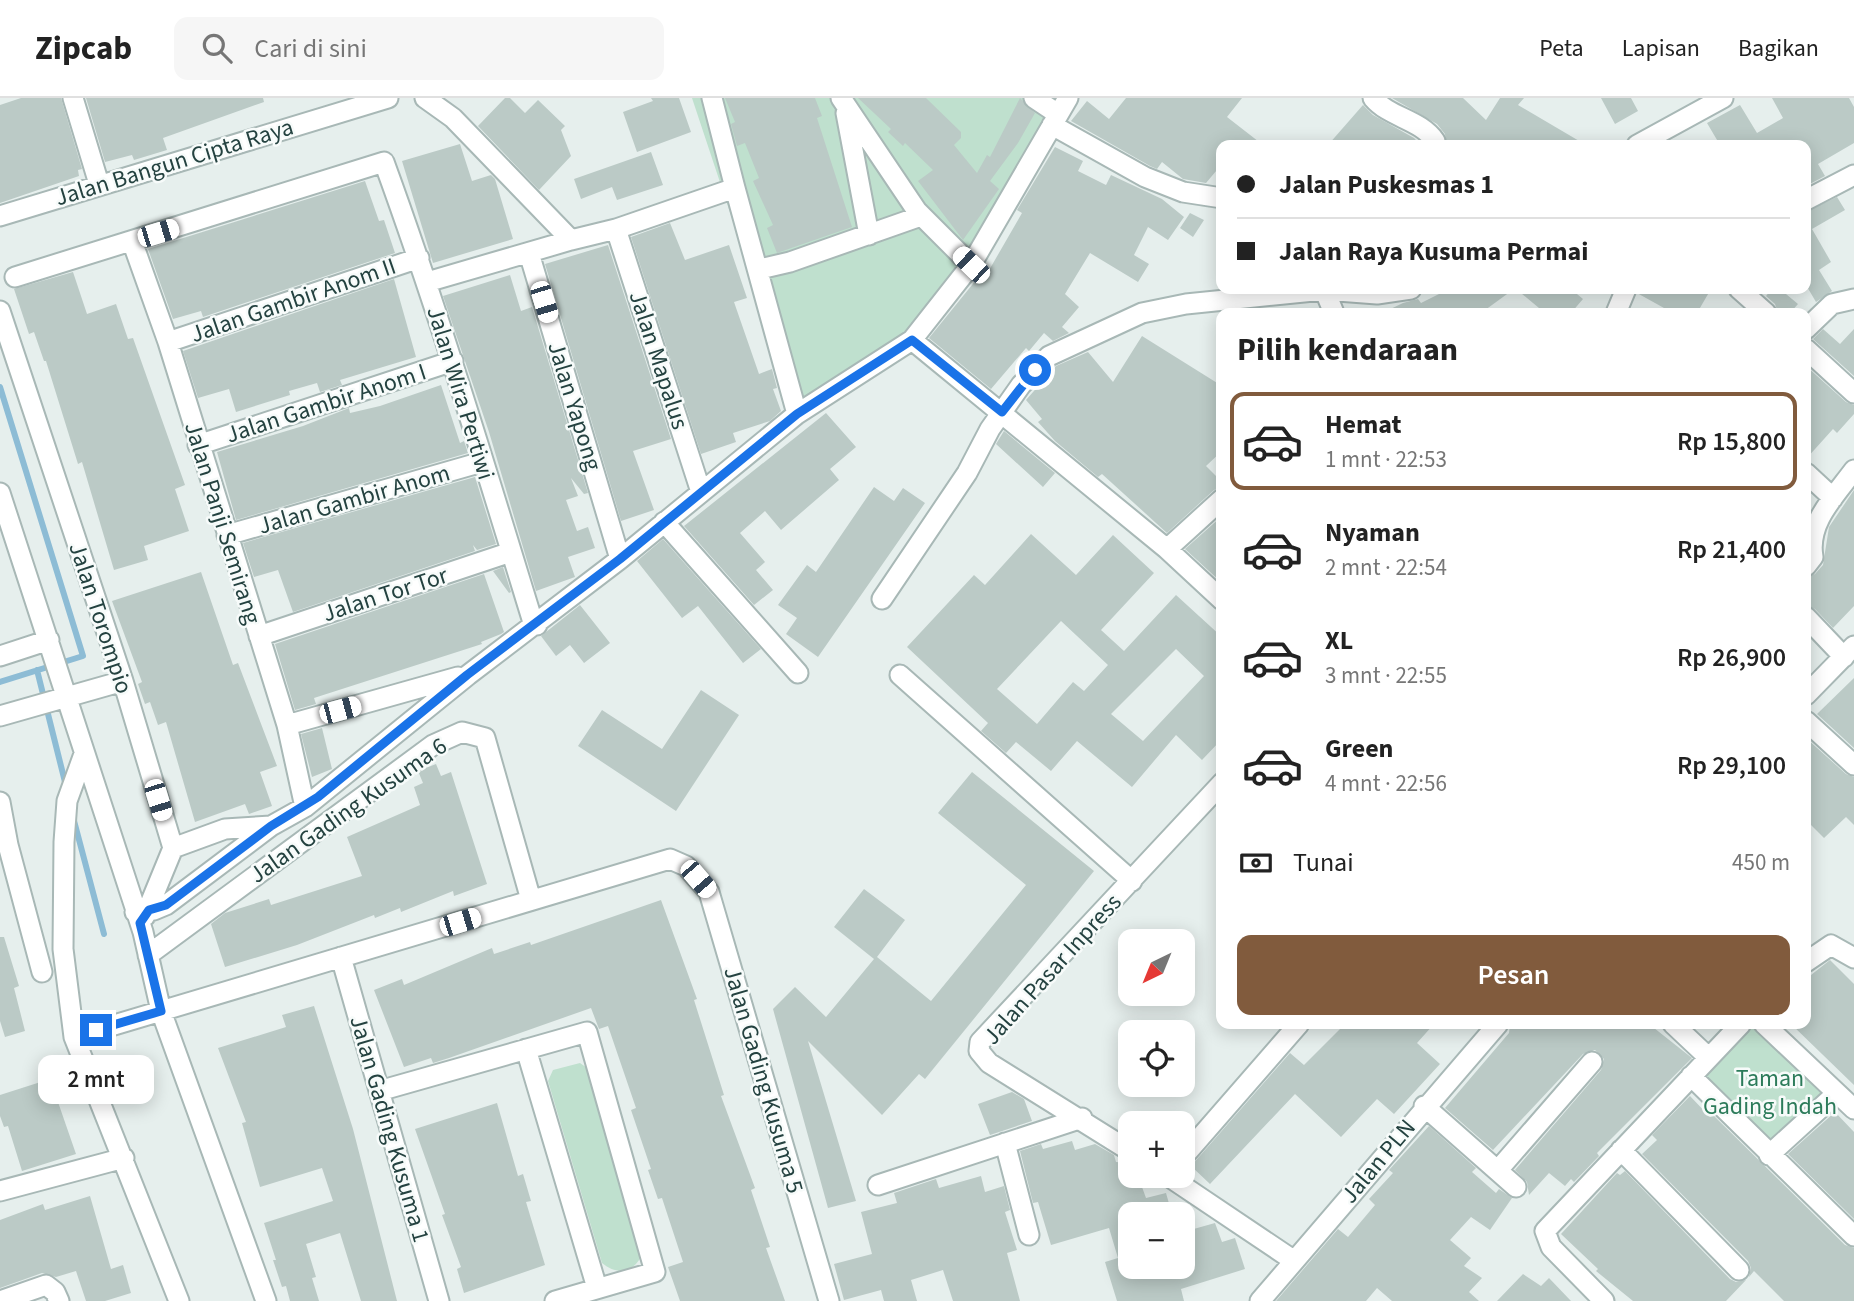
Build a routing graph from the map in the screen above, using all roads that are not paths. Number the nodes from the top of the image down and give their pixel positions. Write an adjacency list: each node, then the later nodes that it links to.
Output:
1 (73, 98): 13 (street)
2 (388, 98): 13 (street, Jalan Bangun Cipta Raya)
3 (425, 98): 21 (street)
4 (712, 98): 14 (street)
5 (1034, 98): 9 (street)
6 (1373, 98): 10 (street)
7 (1723, 98): 11 (street)
8 (842, 101): 18 (street); 20 (street)
9 (1059, 112): 15 (street); 25 (street)
10 (1434, 140)
11 (1646, 140)
12 (1854, 175): 16 (street)
13 (99, 184): 17 (street, Jalan Bangun Cipta Raya)
14 (735, 188): 19 (street); 26 (street)
15 (1216, 197)
16 (1811, 197)
17 (0, 216)
18 (921, 216): 20 (street); 25 (street)
19 (616, 229): 21 (street); 46 (street, Jalan Mapalus)
20 (869, 235): 26 (street)
21 (571, 240): 23 (street)
22 (132, 241): 24 (street, Jalan Wira Pertiwi); 27 (street); 36 (street, Jalan Panji Semirang)
23 (529, 253): 28 (street); 56 (street, Jalan Yapong)
24 (419, 258): 28 (street, Jalan Wira Pertiwi); 36 (street, Jalan Gambir Anom II)
25 (971, 265): 35 (street)
26 (760, 269): 41 (street)
27 (15, 277)
28 (427, 282): 38 (street, Jalan Wira Pertiwi)
29 (1278, 294): 40 (street)
30 (1744, 294): 32 (street)
31 (1854, 299): 34 (street)
32 (1760, 308)
33 (0, 311): 68 (street, Jalan Torompio)
34 (1811, 324)
35 (912, 340): 40 (street); 41 (street)
36 (168, 342): 42 (street, Jalan Panji Semirang)
37 (1811, 353): 39 (street)
38 (453, 361): 42 (street, Jalan Gambir Anom I); 43 (street, Jalan Wira Pertiwi)
39 (1854, 393)
40 (1002, 412): 54 (street); 58 (street)
41 (797, 414): 46 (street)
42 (198, 445): 52 (street, Jalan Panji Semirang)
43 (482, 462): 52 (street, Jalan Gambir Anom); 55 (street, Jalan Wira Pertiwi)
44 (1854, 470): 48 (street)
45 (1811, 478): 48 (street)
46 (701, 492): 50 (street)
47 (0, 494): 51 (street)
48 (1833, 498): 53 (street)
49 (1216, 504): 54 (street)
50 (664, 522): 56 (street); 65 (street)
51 (6, 530): 62 (street)
52 (227, 536): 61 (street, Jalan Panji Semirang)
53 (1811, 543)
54 (1167, 549): 57 (street)
55 (512, 552): 60 (street, Jalan Wira Pertiwi); 61 (street, Jalan Tor Tor)
56 (620, 559): 60 (street)
57 (1216, 594)
58 (882, 599)
59 (1811, 621): 63 (street)
60 (537, 625): 66 (street)
61 (259, 636): 72 (street, Jalan Panji Semirang)
62 (51, 645): 64 (street); 70 (street)
63 (1849, 652): 69 (street)
64 (0, 656)
65 (798, 673)
66 (467, 675): 72 (street); 78 (street)
67 (900, 675): 82 (street)
68 (123, 681): 70 (street); 81 (street, Jalan Torompio)
69 (1811, 690)
70 (56, 698): 71 (street); 74 (street)
71 (0, 716)
72 (287, 725): 78 (street, Jalan Panji Semirang)
73 (1811, 726): 75 (street)
74 (84, 754): 84 (street); 96 (street)
75 (1854, 765)
76 (1216, 790): 82 (street, Jalan Pasar Inpress)
77 (0, 802): 80 (street)
78 (305, 807): 79 (street)
79 (271, 826): 81 (street); 84 (street)
80 (4, 846): 89 (street)
81 (173, 848): 84 (street)
82 (1132, 881): 105 (street, Jalan Pasar Inpress)
83 (531, 900): 86 (street, Jalan Gading Kusuma 6); 87 (street); 128 (street, Jalan Gading Kusuma 5)
84 (141, 915): 86 (street)
85 (1848, 954): 88 (street)
86 (148, 955): 90 (street)
87 (341, 957): 90 (street); 101 (street, Jalan Gading Kusuma 1)
88 (1811, 958)
89 (42, 972)
90 (161, 1011): 96 (street); 125 (street)
91 (1295, 1029): 108 (street)
92 (1494, 1029): 103 (street, Jalan PLN)
93 (1678, 1029): 98 (street)
94 (1736, 1029): 98 (street)
95 (1769, 1029): 102 (street)
96 (74, 1037): 111 (street)
97 (526, 1049): 101 (street); 121 (street); 121 (street)
98 (1708, 1057): 100 (street)
99 (1592, 1062): 112 (street)
100 (1691, 1076): 109 (street); 110 (street)
101 (379, 1091): 126 (street, Jalan Gading Kusuma 1)
102 (1837, 1093): 104 (street); 110 (street)
103 (1424, 1107): 112 (street); 119 (street, Jalan PLN)
104 (1854, 1110)
105 (1082, 1118): 106 (street); 107 (street, Jalan Pasar Inpress)
106 (1005, 1143): 113 (street); 117 (street)
107 (1118, 1143)
108 (1195, 1143)
109 (1621, 1150): 120 (street); 130 (street)
110 (1769, 1155): 118 (street)
111 (124, 1158): 116 (street); 124 (street)
112 (1497, 1170): 114 (street)
113 (878, 1185)
114 (1516, 1187)
115 (1186, 1188): 119 (street)
116 (0, 1191)
117 (1029, 1235)
118 (1854, 1236)
119 (1293, 1261): 129 (street, Jalan PLN)
120 (1739, 1270)
121 (597, 1288): 127 (street)
122 (0, 1301): 123 (street)
123 (59, 1301)
124 (179, 1301)
125 (266, 1301)
126 (439, 1301)
127 (555, 1301)
128 (829, 1301)
129 (1260, 1301)
130 (1604, 1301)

